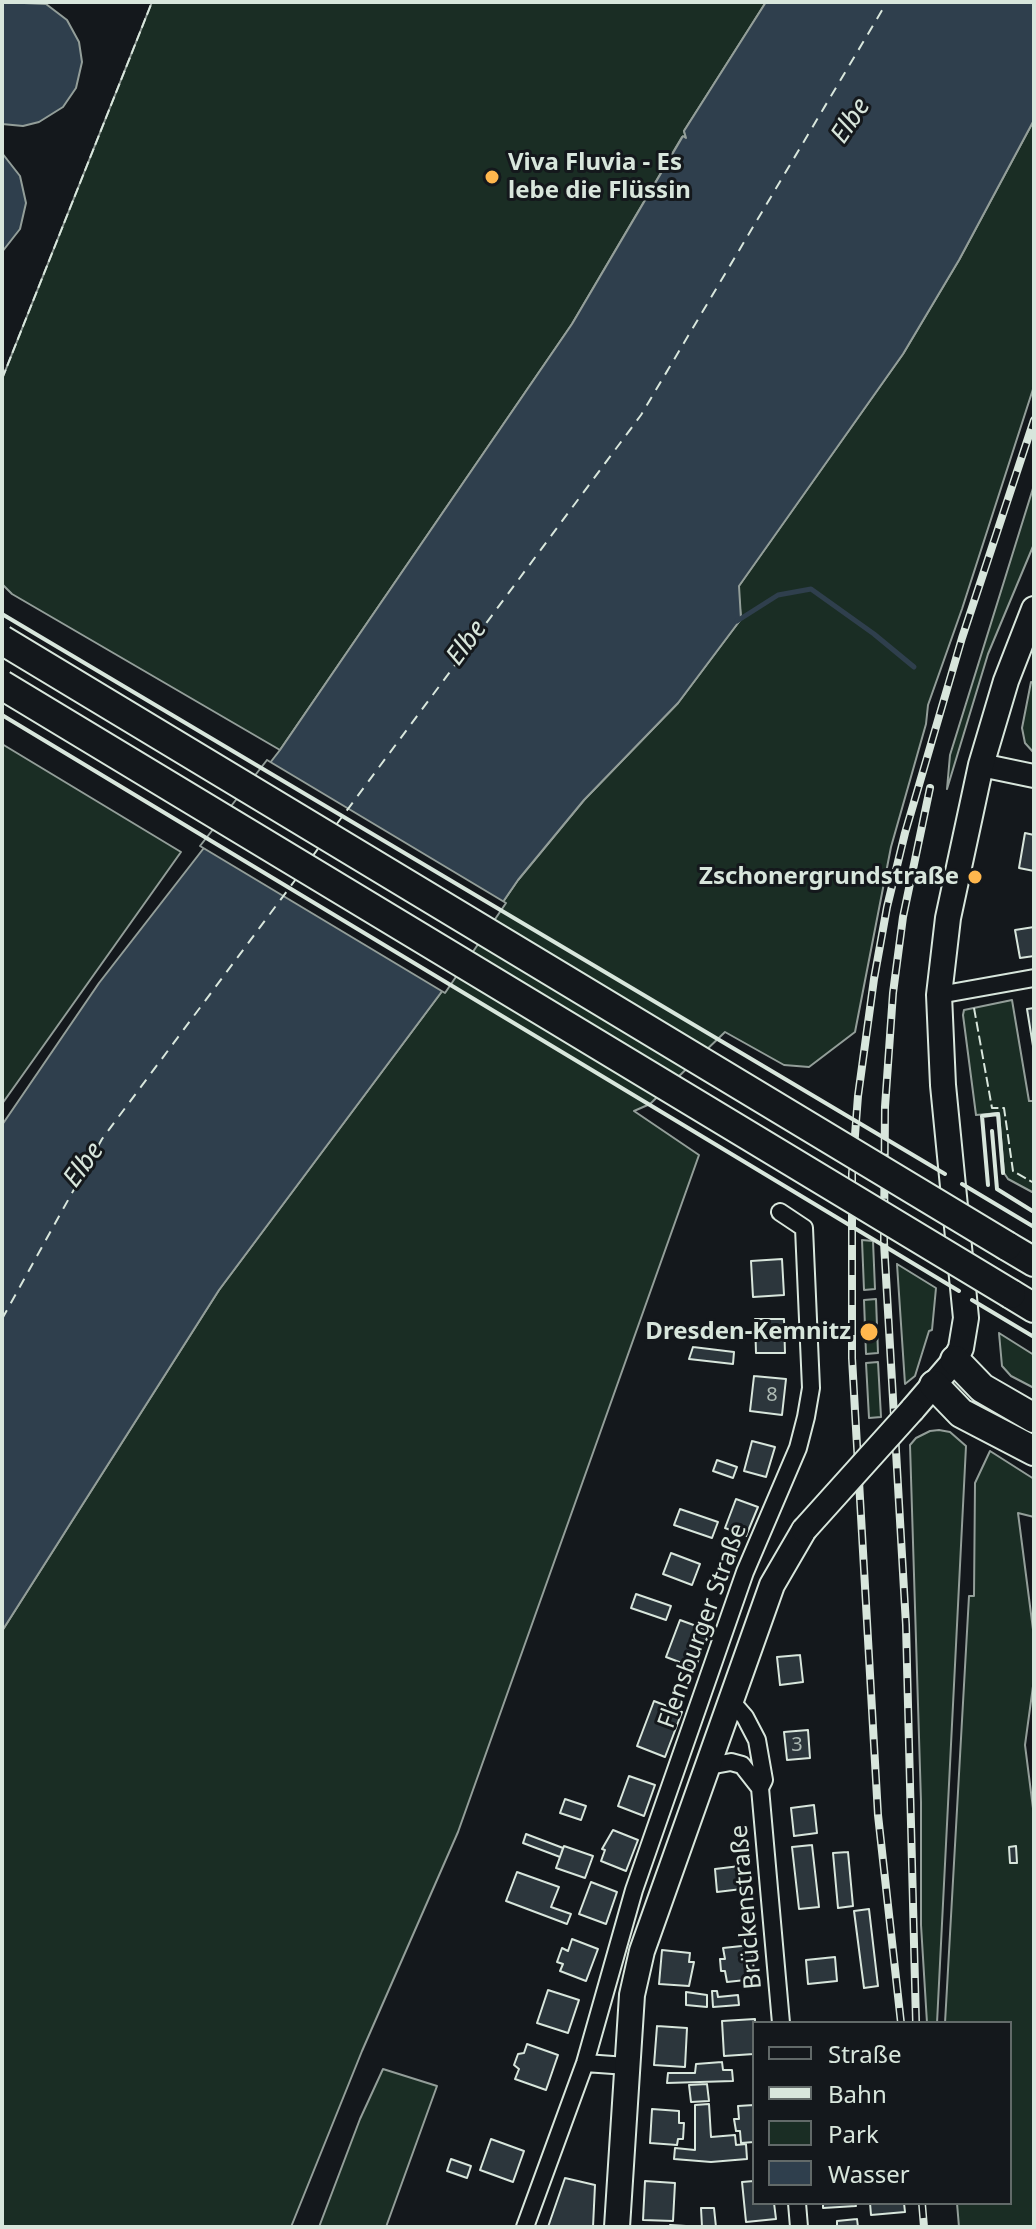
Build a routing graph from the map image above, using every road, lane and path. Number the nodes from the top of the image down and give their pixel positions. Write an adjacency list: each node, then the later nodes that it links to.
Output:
1 (1034, 609): 4 (main road)
2 (2, 640): 9 (highway, bridge)
3 (2, 685): 10 (highway, bridge)
4 (981, 765): 5 (street); 7 (main road)
5 (1034, 776)
6 (1034, 978): 7 (street)
7 (939, 995): 11 (main road)
8 (780, 1212): 19 (street, Flensburger Straße)
9 (1034, 1262)
10 (1022, 1301)
11 (955, 1360): 12 (main road); 13 (highway)
12 (934, 1385): 14 (highway); 15 (main road, bridge)
13 (1034, 1418)
14 (1034, 1451)
15 (732, 1702): 16 (main road); 17 (street, Brückenstraße)
16 (709, 1766): 17 (street); 20 (main road)
17 (760, 1788): 18 (street, Brückenstraße)
18 (781, 2021)
19 (585, 2063): 20 (street); 22 (street, Flensburger Straße)
20 (627, 2066): 23 (main road)
21 (797, 2205): 24 (street)
22 (525, 2227)
23 (617, 2227)
24 (799, 2227)

